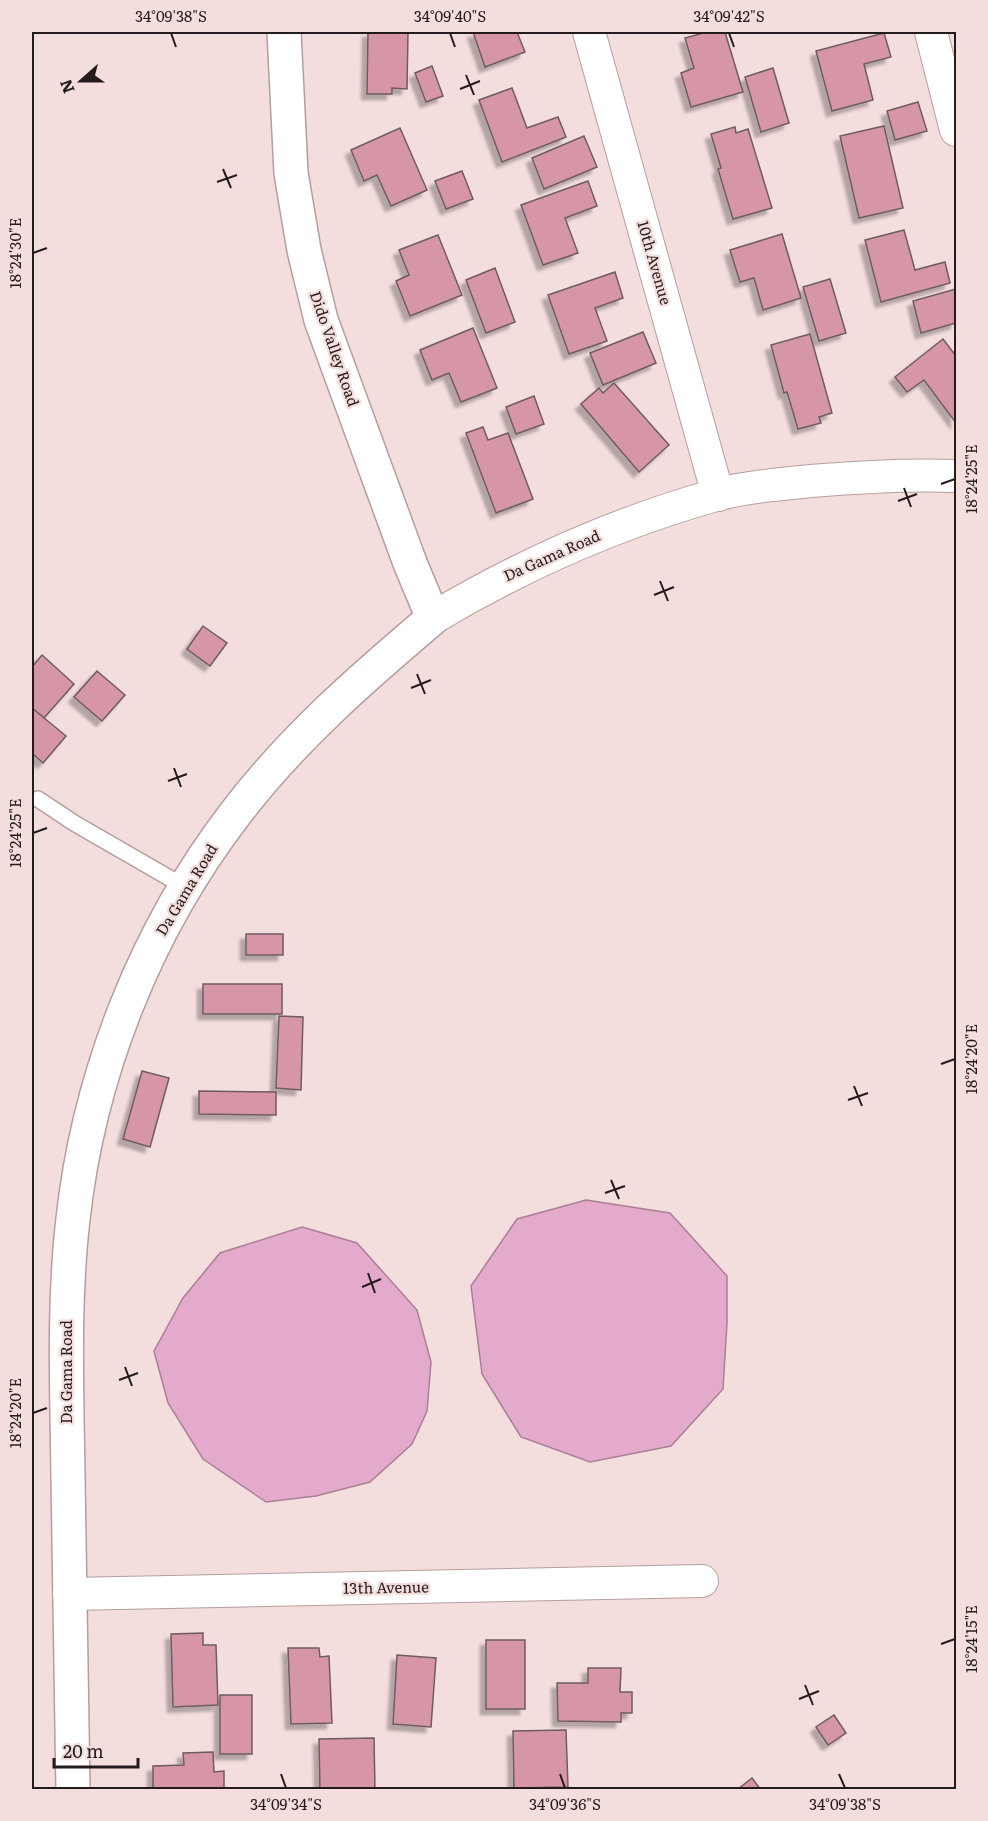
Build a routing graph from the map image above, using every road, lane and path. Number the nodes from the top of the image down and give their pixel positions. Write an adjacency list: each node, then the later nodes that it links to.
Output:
1 (284, 32): 7 (street, Dido Valley Road)
2 (589, 32): 6 (street, 10th Avenue)
3 (932, 32): 4 (street)
4 (957, 130)
5 (957, 476): 6 (street, Da Gama Road)
6 (718, 495): 7 (street, Da Gama Road)
7 (432, 618): 9 (street, Da Gama Road)
8 (38, 799): 9 (lane)
9 (185, 887): 11 (street, Da Gama Road)
10 (702, 1581): 11 (street, 13th Avenue)
11 (69, 1594): 12 (street, Da Gama Road)
12 (73, 1790)

